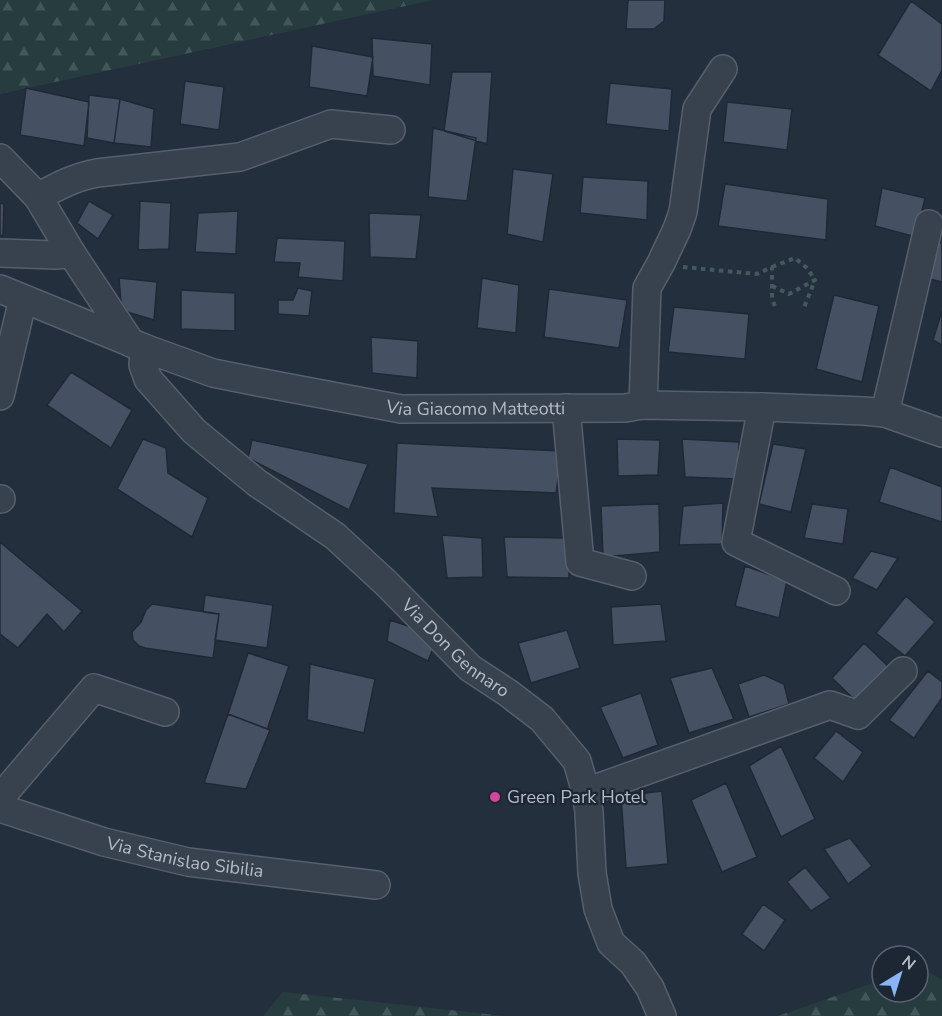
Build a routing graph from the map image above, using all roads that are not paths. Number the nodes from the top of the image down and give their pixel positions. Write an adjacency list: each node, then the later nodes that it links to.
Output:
1 (723, 69): 13 (street)
2 (391, 130): 4 (street)
3 (0, 158): 4 (street)
4 (38, 197): 7 (street)
5 (929, 224): 16 (street)
6 (0, 253): 7 (street)
7 (72, 254): 8 (street)
8 (94, 288): 10 (street); 11 (street)
9 (11, 294): 10 (street, Via Giacomo Matteotti); 12 (street, Via Giacomo Matteotti)
10 (74, 320): 11 (street, Via Giacomo Matteotti)
11 (137, 345): 15 (street, Via Giacomo Matteotti); 22 (street, Via Don Gennaro)
12 (0, 396)
13 (643, 405): 14 (street, Via Giacomo Matteotti); 15 (street, Via Giacomo Matteotti)
14 (762, 407): 16 (street, Via Giacomo Matteotti); 19 (street)
15 (566, 408): 18 (street)
16 (885, 413): 17 (street, Via Giacomo Matteotti)
17 (942, 433)
18 (633, 576)
19 (837, 591)
20 (903, 671): 22 (street)
21 (165, 712): 23 (street)
22 (586, 792): 26 (street, Via Don Gennaro)
23 (0, 798)
24 (0, 808): 25 (street, Via Stanislao Sibilia)
25 (376, 885)
26 (661, 1015)

